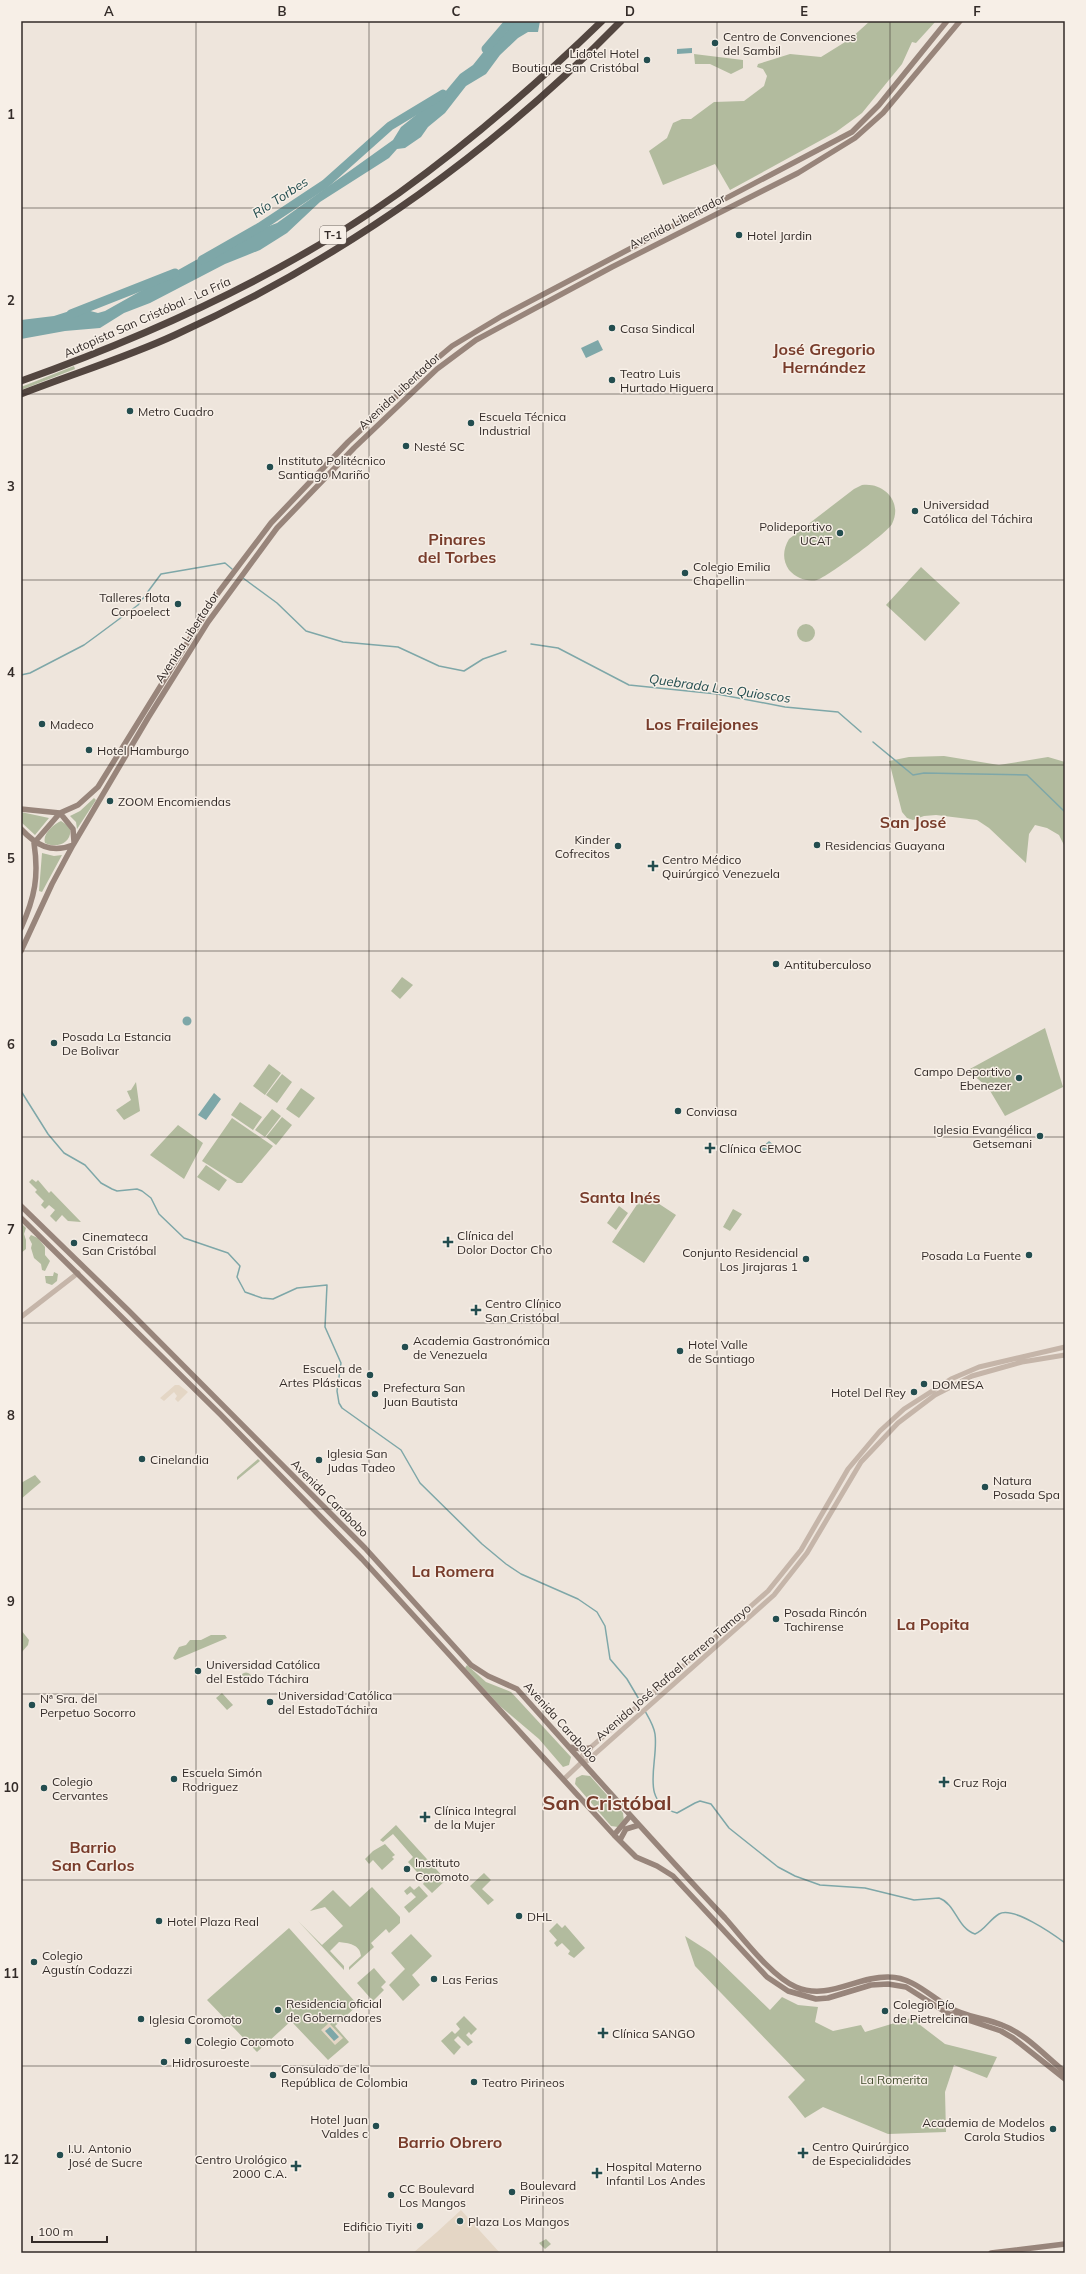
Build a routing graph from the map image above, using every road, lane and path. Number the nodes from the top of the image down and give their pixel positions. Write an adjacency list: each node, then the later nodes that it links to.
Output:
1 (602, 21): 5 (highway, Autopista San Cristóbal - La Fría / T-1)
2 (621, 21): 6 (highway, Autopista San Cristóbal - La Fría / T-1)
3 (947, 21): 8 (main road, Avenida Libertador)
4 (960, 21): 11 (main road, Avenida Libertador)
5 (21, 381)
6 (21, 394)
7 (21, 809): 8 (main road)
8 (60, 813): 10 (main road, Avenida Libertador); 11 (main road)
9 (21, 829): 10 (main road)
10 (34, 843): 11 (main road); 12 (main road)
11 (73, 845): 13 (main road, Avenida Libertador)
12 (21, 928)
13 (21, 951)
14 (21, 1206): 16 (main road, Avenida Carabobo)
15 (21, 1218): 17 (main road, Avenida Carabobo)
16 (79, 1263): 17 (main road); 21 (main road, Avenida Carabobo)
17 (78, 1273): 18 (street); 24 (main road, Avenida Carabobo)
18 (21, 1317)
19 (1065, 1347): 22 (street, Avenida José Rafael Ferrero Tamayo)
20 (1065, 1354): 23 (street, Avenida José Rafael Ferrero Tamayo)
21 (568, 1746): 22 (main road); 23 (main road, Avenida Carabobo)
22 (590, 1748): 23 (street, Avenida José Rafael Ferrero Tamayo)
23 (582, 1762): 24 (street); 25 (main road, Avenida Carabobo)
24 (564, 1779): 27 (main road, Avenida Carabobo)
25 (630, 1816): 26 (main road, Avenida Carabobo); 27 (main road)
26 (639, 1825): 28 (main road); 29 (main road, Avenida Carabobo)
27 (614, 1835): 28 (main road, Avenida Carabobo)
28 (620, 1840): 30 (main road, Avenida Carabobo)
29 (1065, 2072)
30 (1065, 2079)
31 (1065, 2244): 32 (main road)
32 (991, 2253)

